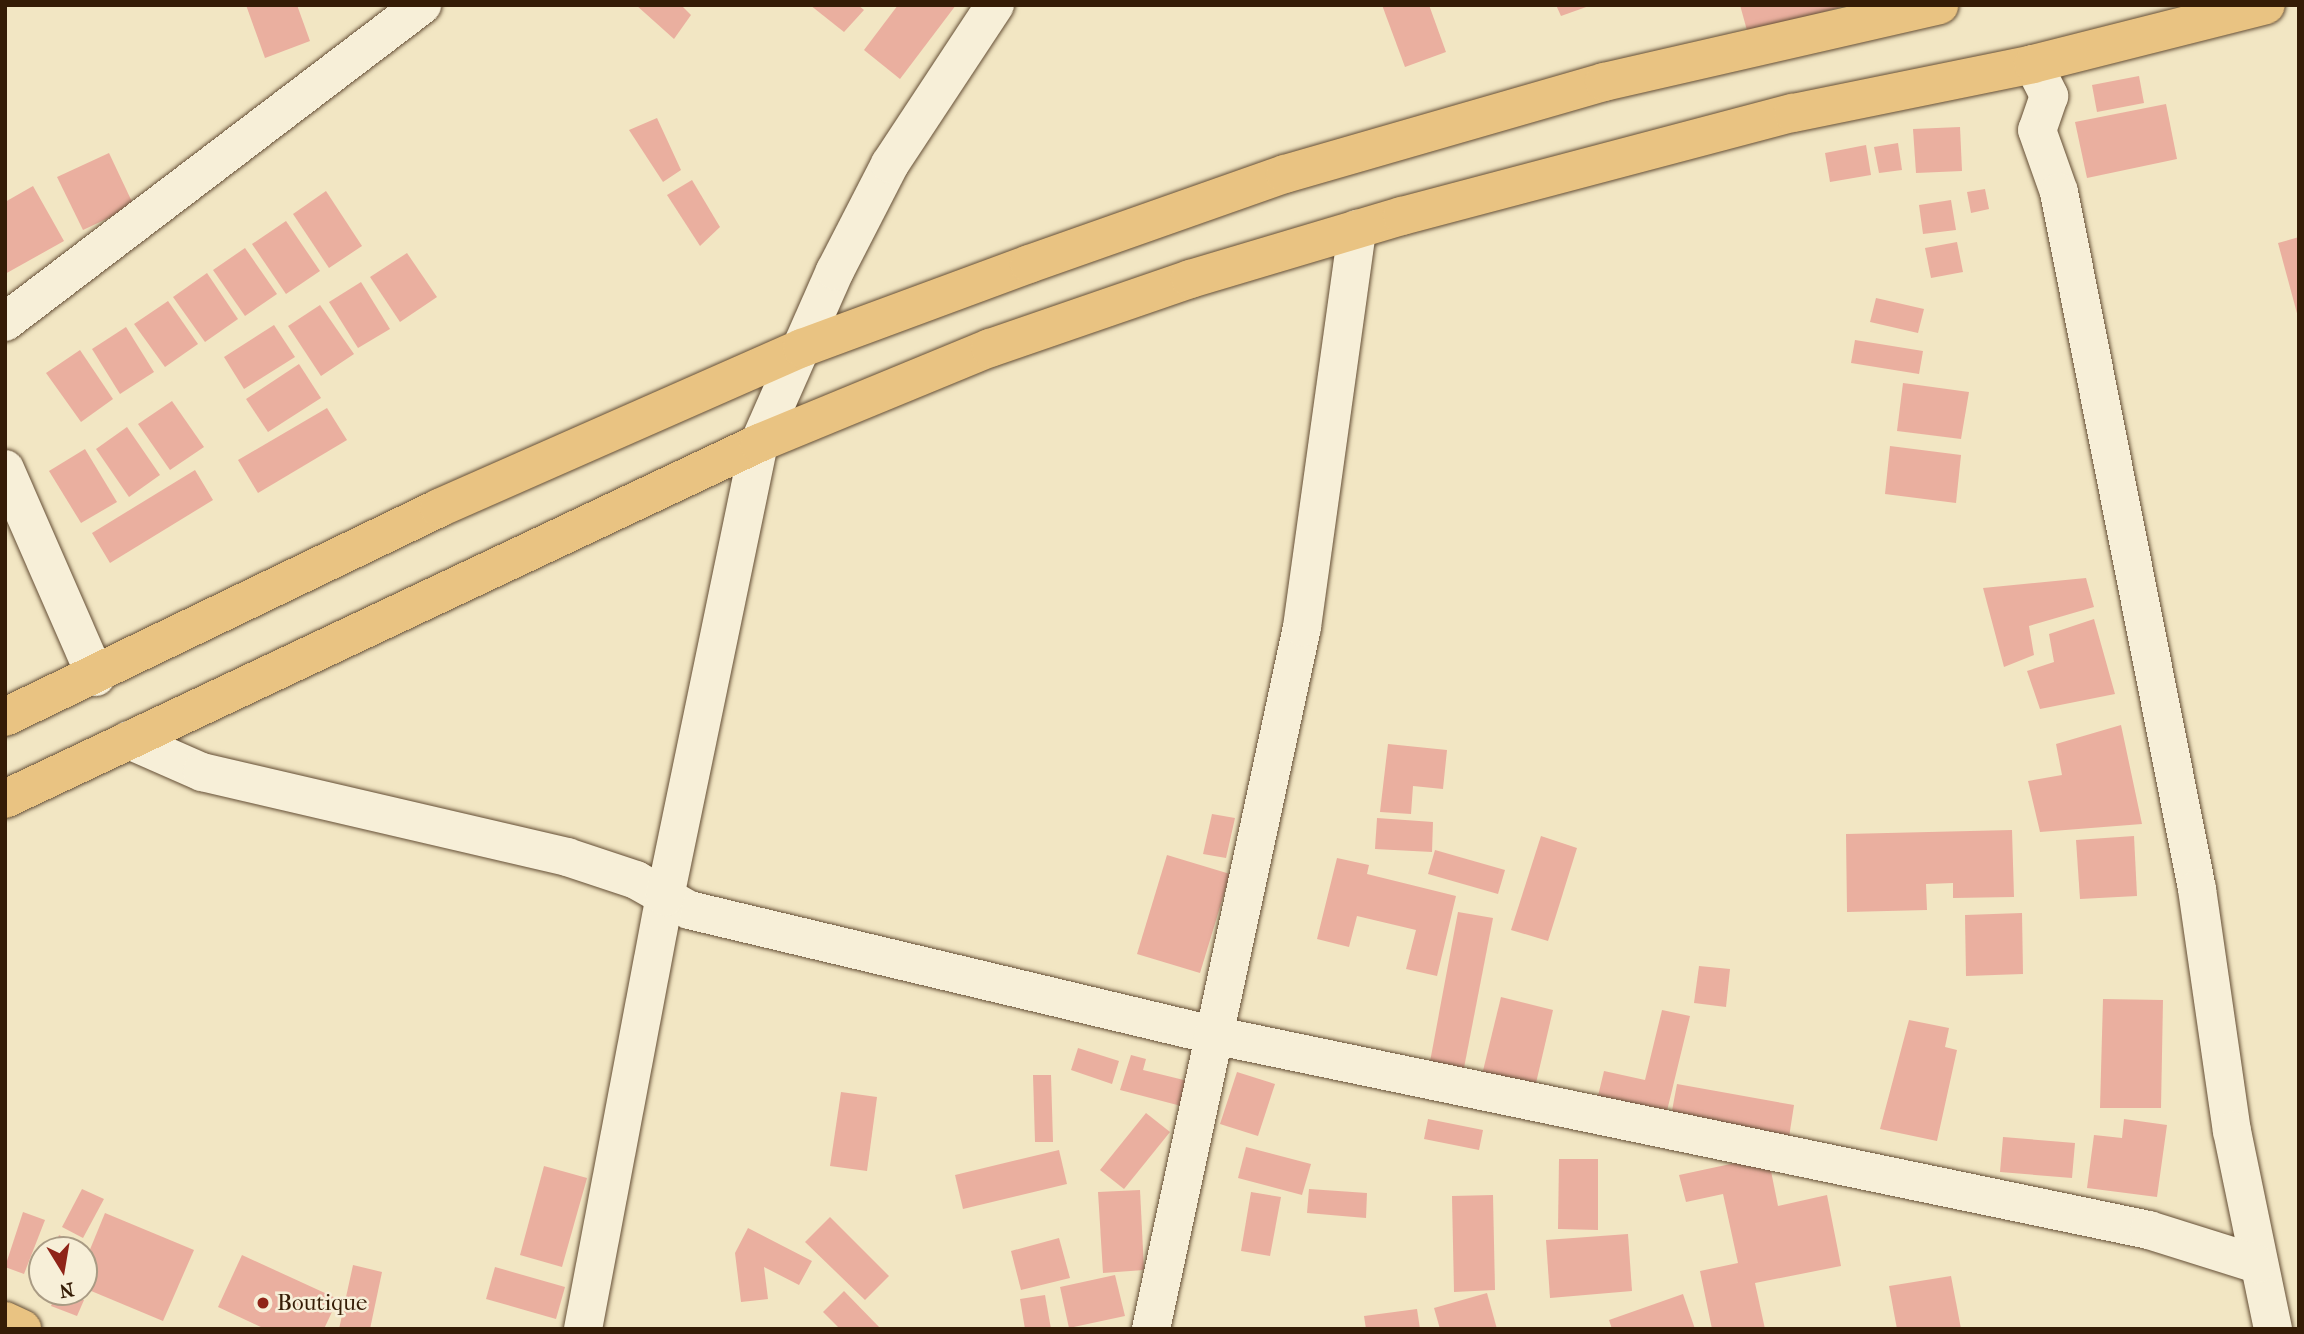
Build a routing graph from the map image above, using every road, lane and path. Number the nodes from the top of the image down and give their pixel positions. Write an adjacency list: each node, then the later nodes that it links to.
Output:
1 (422, 5): 7 (street)
2 (995, 5): 8 (street)
3 (1938, 5): 8 (main road)
4 (2266, 5): 5 (main road)
5 (2033, 64): 6 (main road); 17 (street)
6 (1357, 229): 9 (main road); 16 (street)
7 (5, 322)
8 (802, 348): 9 (street); 11 (main road)
9 (759, 443): 13 (main road); 15 (street)
10 (5, 469): 11 (street)
11 (96, 677): 12 (main road)
12 (5, 717)
13 (129, 740): 14 (main road); 15 (street)
14 (5, 799)
15 (665, 897): 16 (street); 20 (street)
16 (1213, 1035): 17 (street); 21 (street)
17 (2257, 1264): 22 (street)
18 (5, 1321): 19 (main road)
19 (22, 1329)
20 (583, 1329)
21 (1151, 1329)
22 (2273, 1329)

